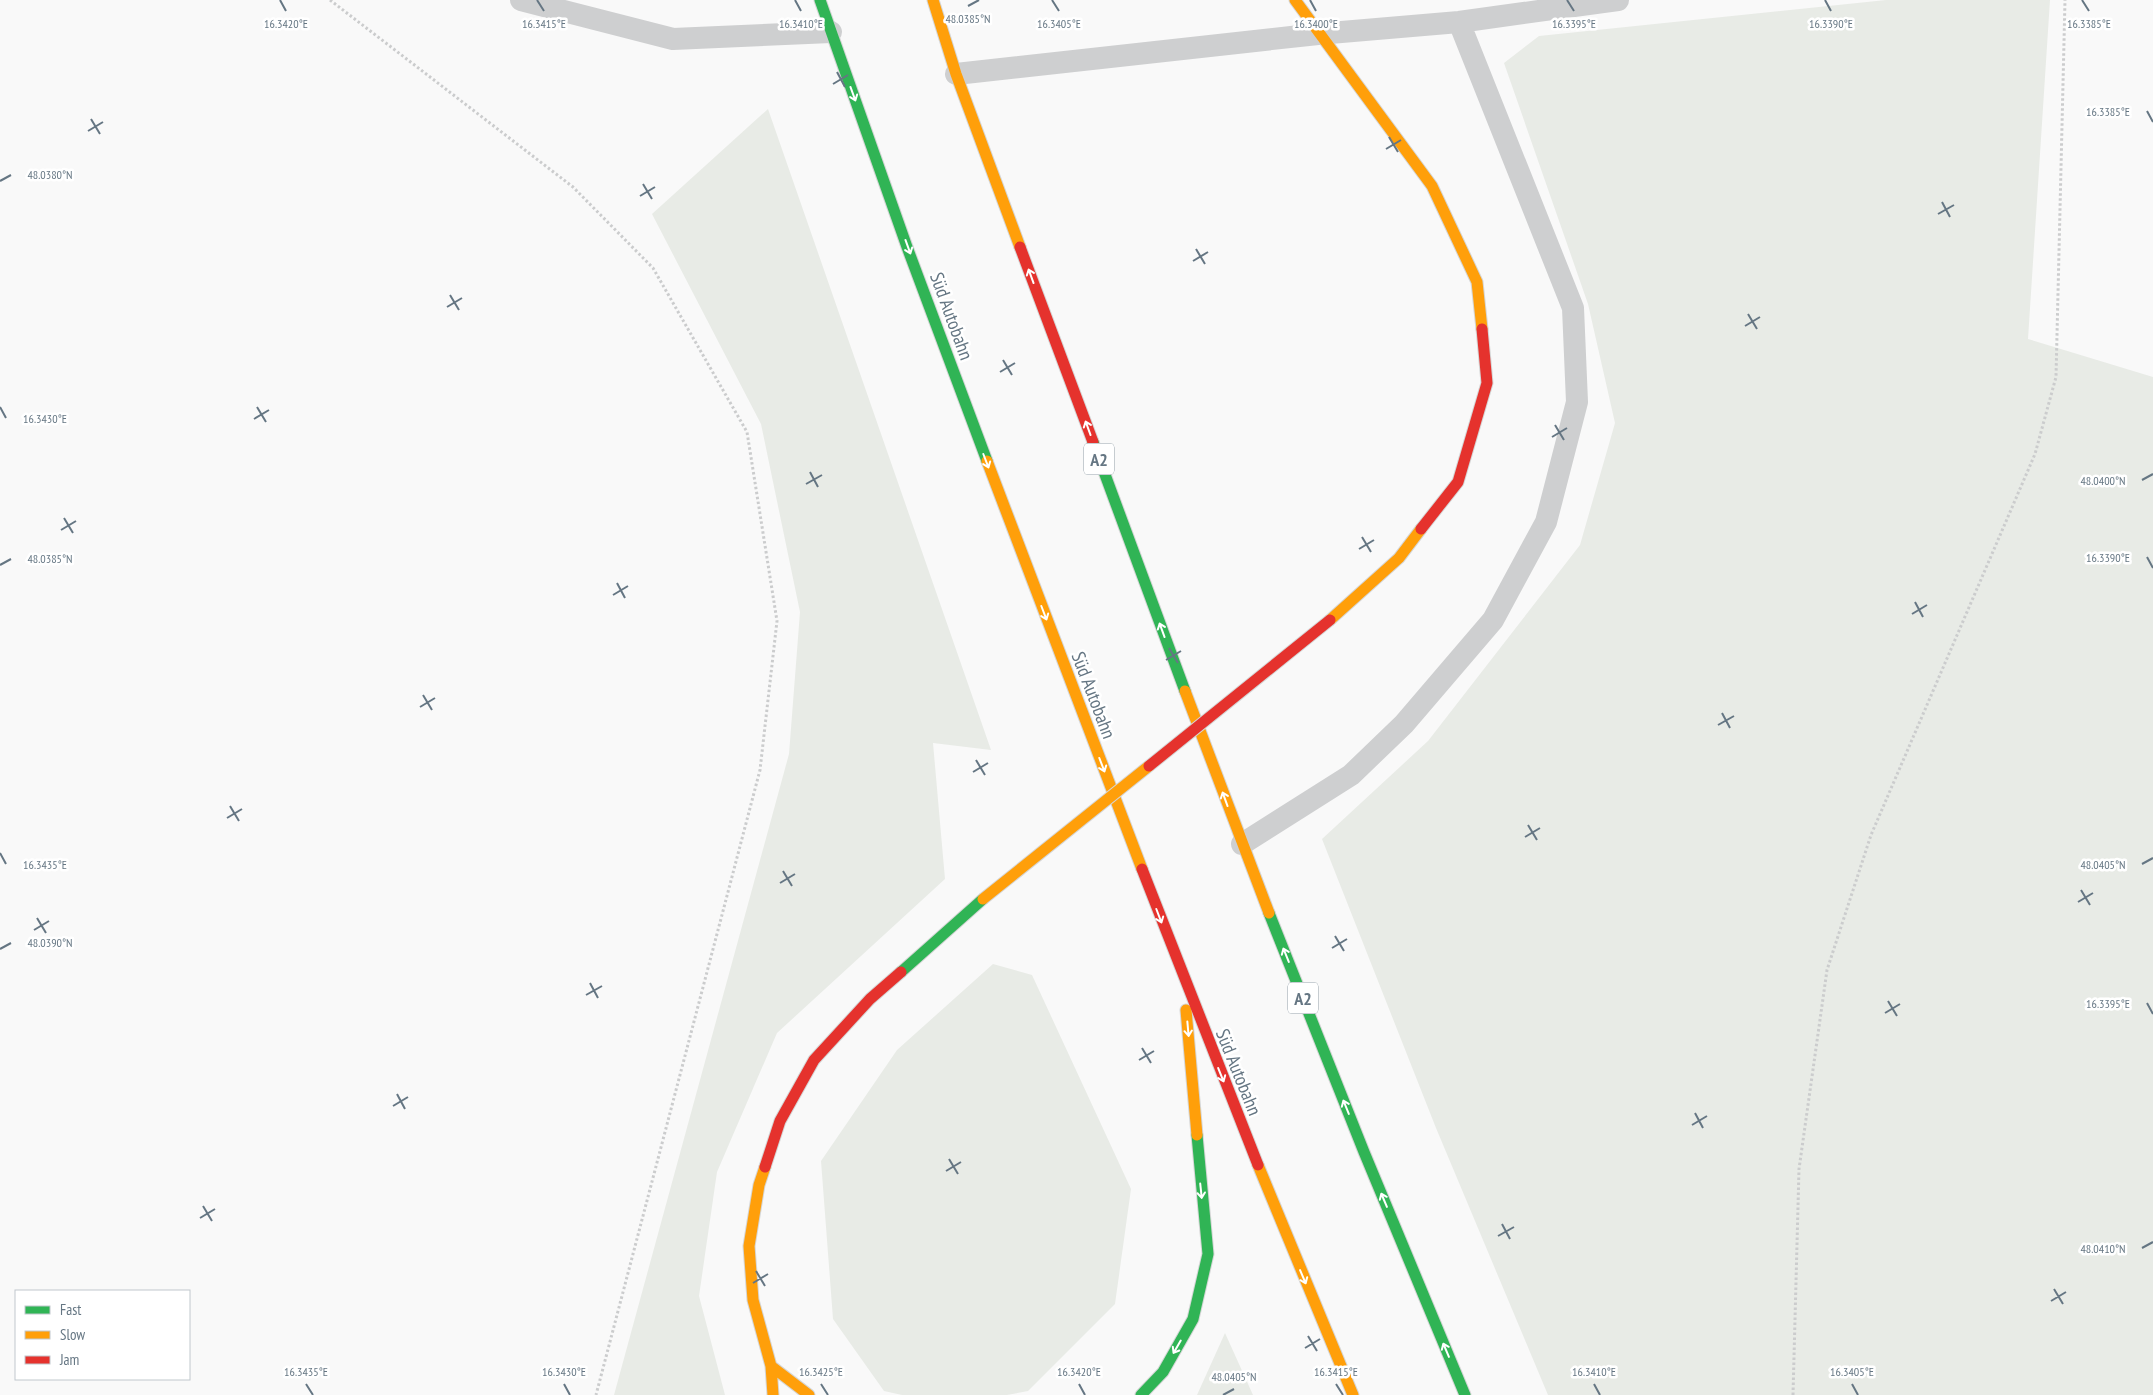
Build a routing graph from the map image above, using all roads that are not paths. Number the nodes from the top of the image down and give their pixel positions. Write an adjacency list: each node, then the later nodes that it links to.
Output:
1 (521, 0): 7 (lane)
2 (820, 0): 7 (highway, Süd Autobahn)
3 (933, 0): 9 (highway, A2)
4 (1295, 0): 8 (highway)
5 (1618, 0): 6 (lane)
6 (1459, 22): 8 (lane); 10 (lane)
7 (831, 32): 11 (highway, Süd Autobahn, one-way to 11)
8 (1318, 34): 9 (lane); 12 (highway, bridge)
9 (956, 74): 10 (highway, A2, one-way to 9)
10 (1242, 844): 17 (highway, A2, one-way to 10)
11 (1184, 981): 15 (highway, one-way to 15); 16 (highway, Süd Autobahn, one-way to 16)
12 (771, 1366): 13 (highway); 14 (highway)
13 (773, 1395)
14 (809, 1395)
15 (1142, 1395)
16 (1353, 1395)
17 (1465, 1395)

